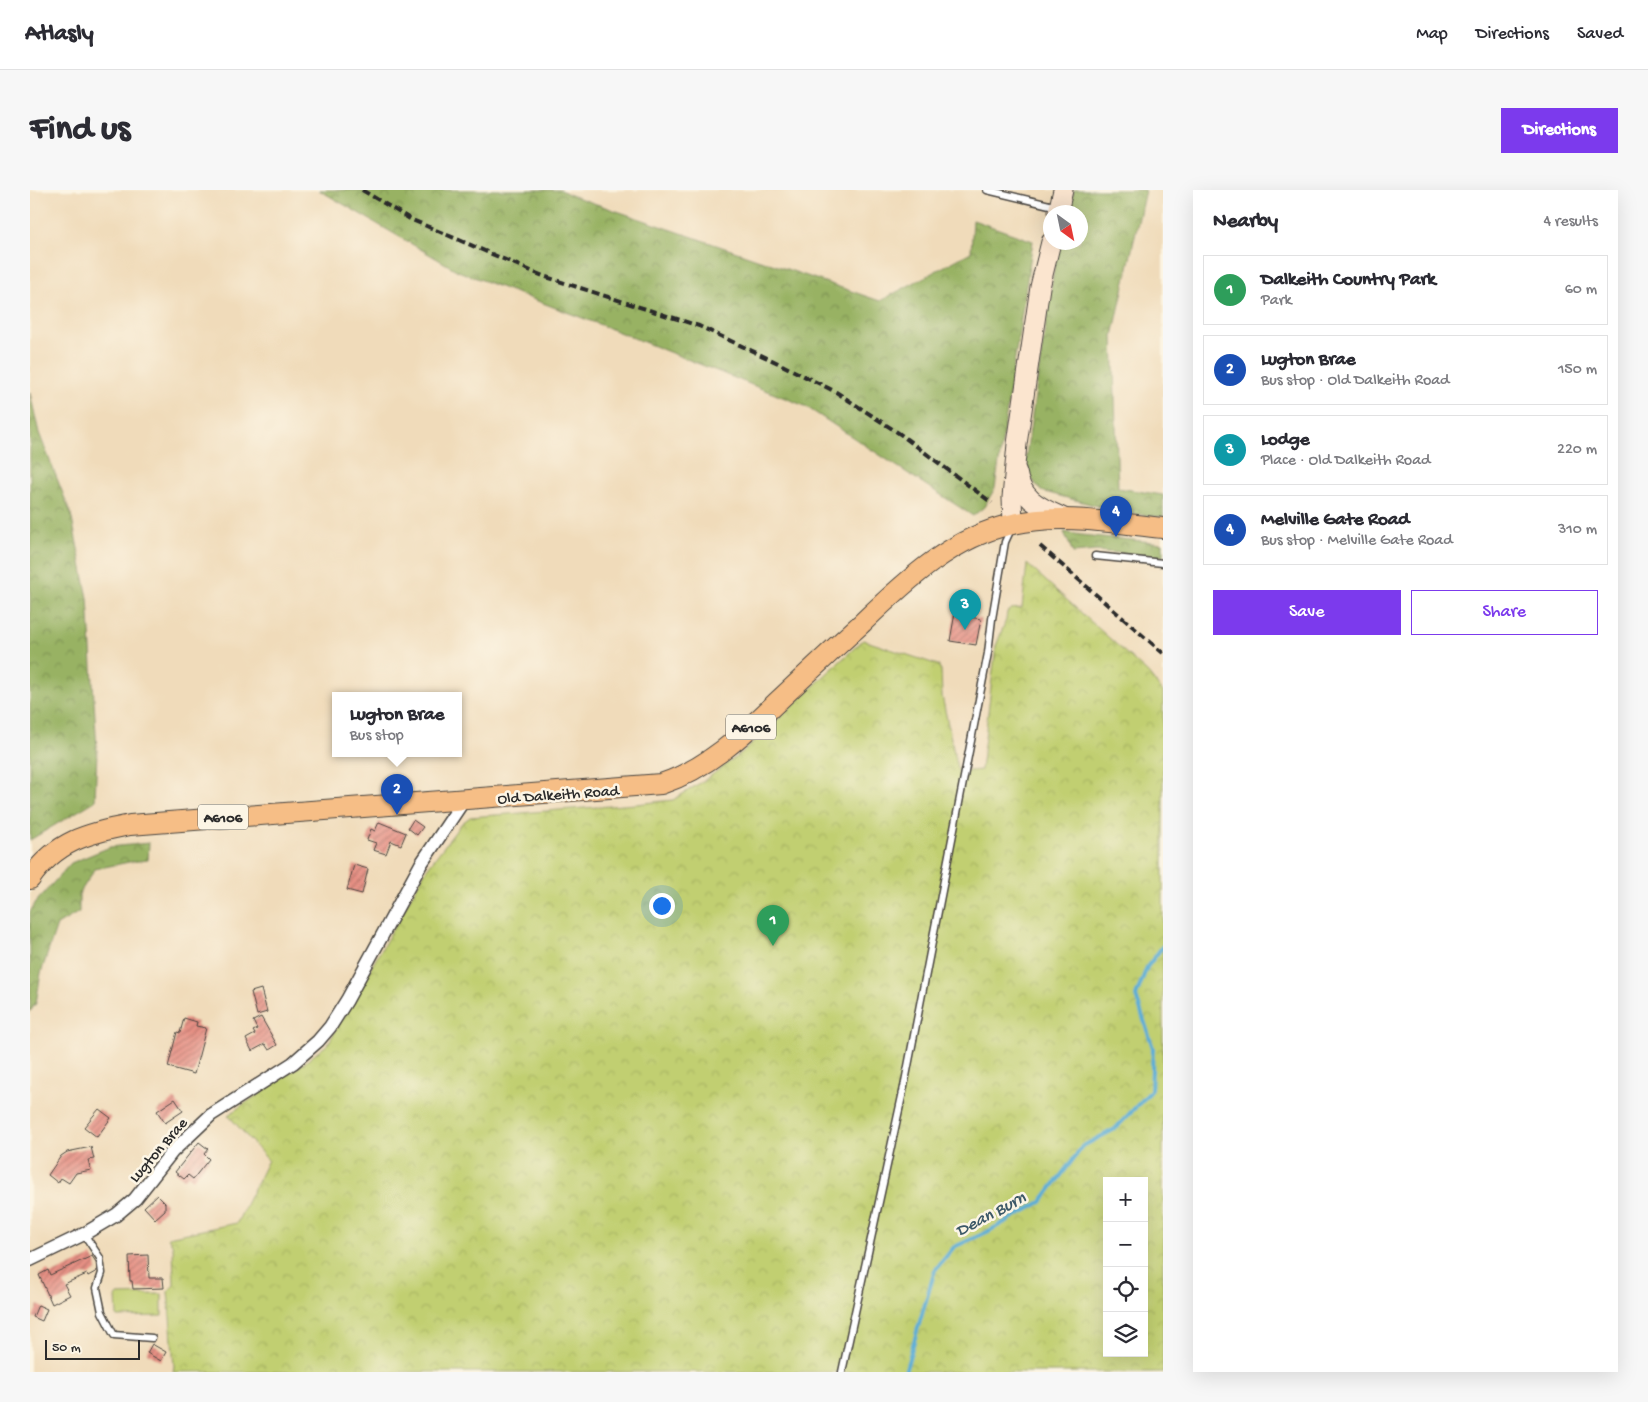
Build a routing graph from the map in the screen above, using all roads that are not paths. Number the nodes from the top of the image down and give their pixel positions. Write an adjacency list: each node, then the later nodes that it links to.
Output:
1 (988, 190): 2 (lane)
2 (1060, 203)
3 (1049, 250): 4 (street)
4 (1015, 464): 5 (street); 6 (street)
5 (1066, 519): 6 (main road, A6106); 7 (main road, A6106)
6 (1013, 524): 10 (main road, Old Dalkeith Road / A6106); 15 (lane)
7 (1163, 528)
8 (1095, 556): 9 (lane)
9 (1163, 562)
10 (464, 800): 11 (main road, Old Dalkeith Road / A6106); 12 (street, Lugton Brae)
11 (30, 879)
12 (84, 1234): 13 (street, Lugton Brae); 14 (lane)
13 (30, 1260)
14 (152, 1338)
15 (842, 1372)

